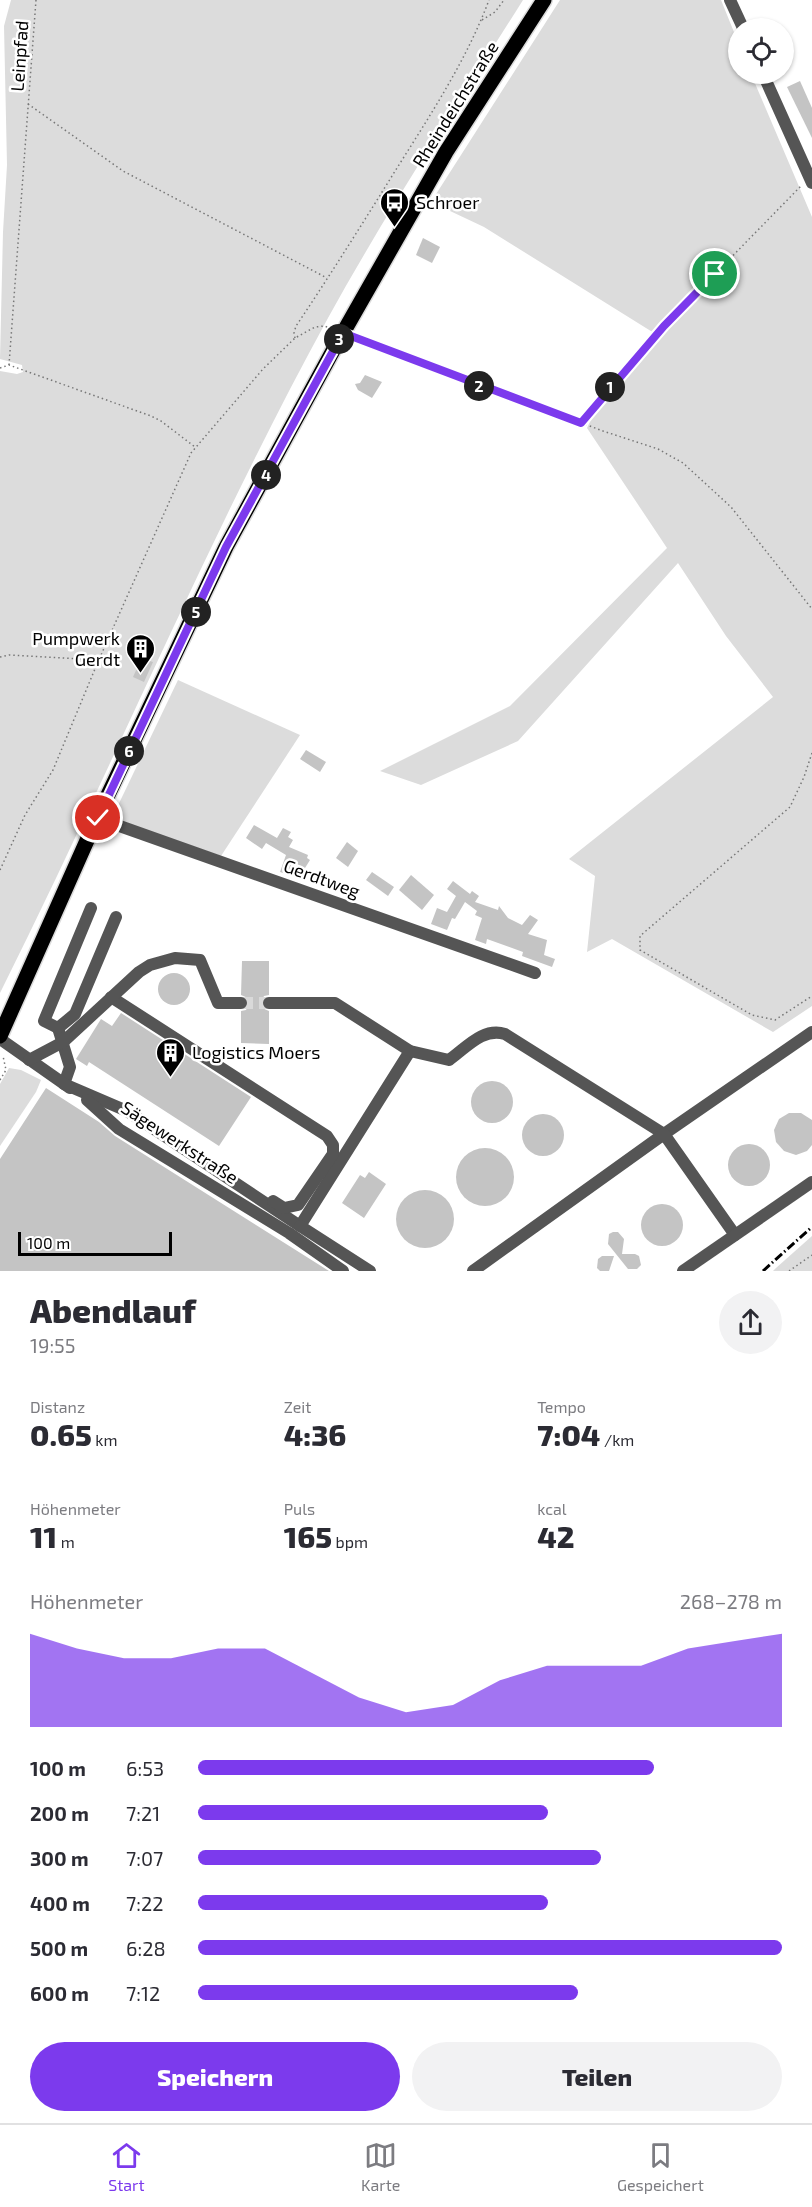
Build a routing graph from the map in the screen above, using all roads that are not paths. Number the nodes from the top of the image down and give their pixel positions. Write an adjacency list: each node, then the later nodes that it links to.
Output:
1 (544, 0): 6 (main road, Rheindeichstraße)
2 (730, 0): 3 (street)
3 (738, 18)
4 (768, 84): 5 (street)
5 (811, 178)
6 (98, 818): 9 (street, Gerdtweg); 15 (main road, Rheindeichstraße)
7 (91, 908): 13 (street)
8 (116, 918): 13 (street)
9 (535, 973)
10 (111, 997): 11 (street); 16 (street); 21 (street)
11 (241, 1003)
12 (269, 1003): 17 (street)
13 (58, 1028): 16 (street)
14 (812, 1032): 20 (street)
15 (0, 1038): 18 (street, Sägewerkstraße)
16 (63, 1042): 18 (street); 19 (street)
17 (410, 1051): 20 (street); 23 (street)
18 (29, 1060): 19 (street, Sägewerkstraße)
19 (64, 1084): 21 (street); 25 (street, Sägewerkstraße)
20 (664, 1134): 24 (street); 27 (street)
21 (209, 1165): 23 (street)
22 (812, 1182): 24 (street)
23 (300, 1226): 26 (street)
24 (735, 1235): 28 (street)
25 (343, 1271)
26 (370, 1271)
27 (473, 1271)
28 (683, 1271)

